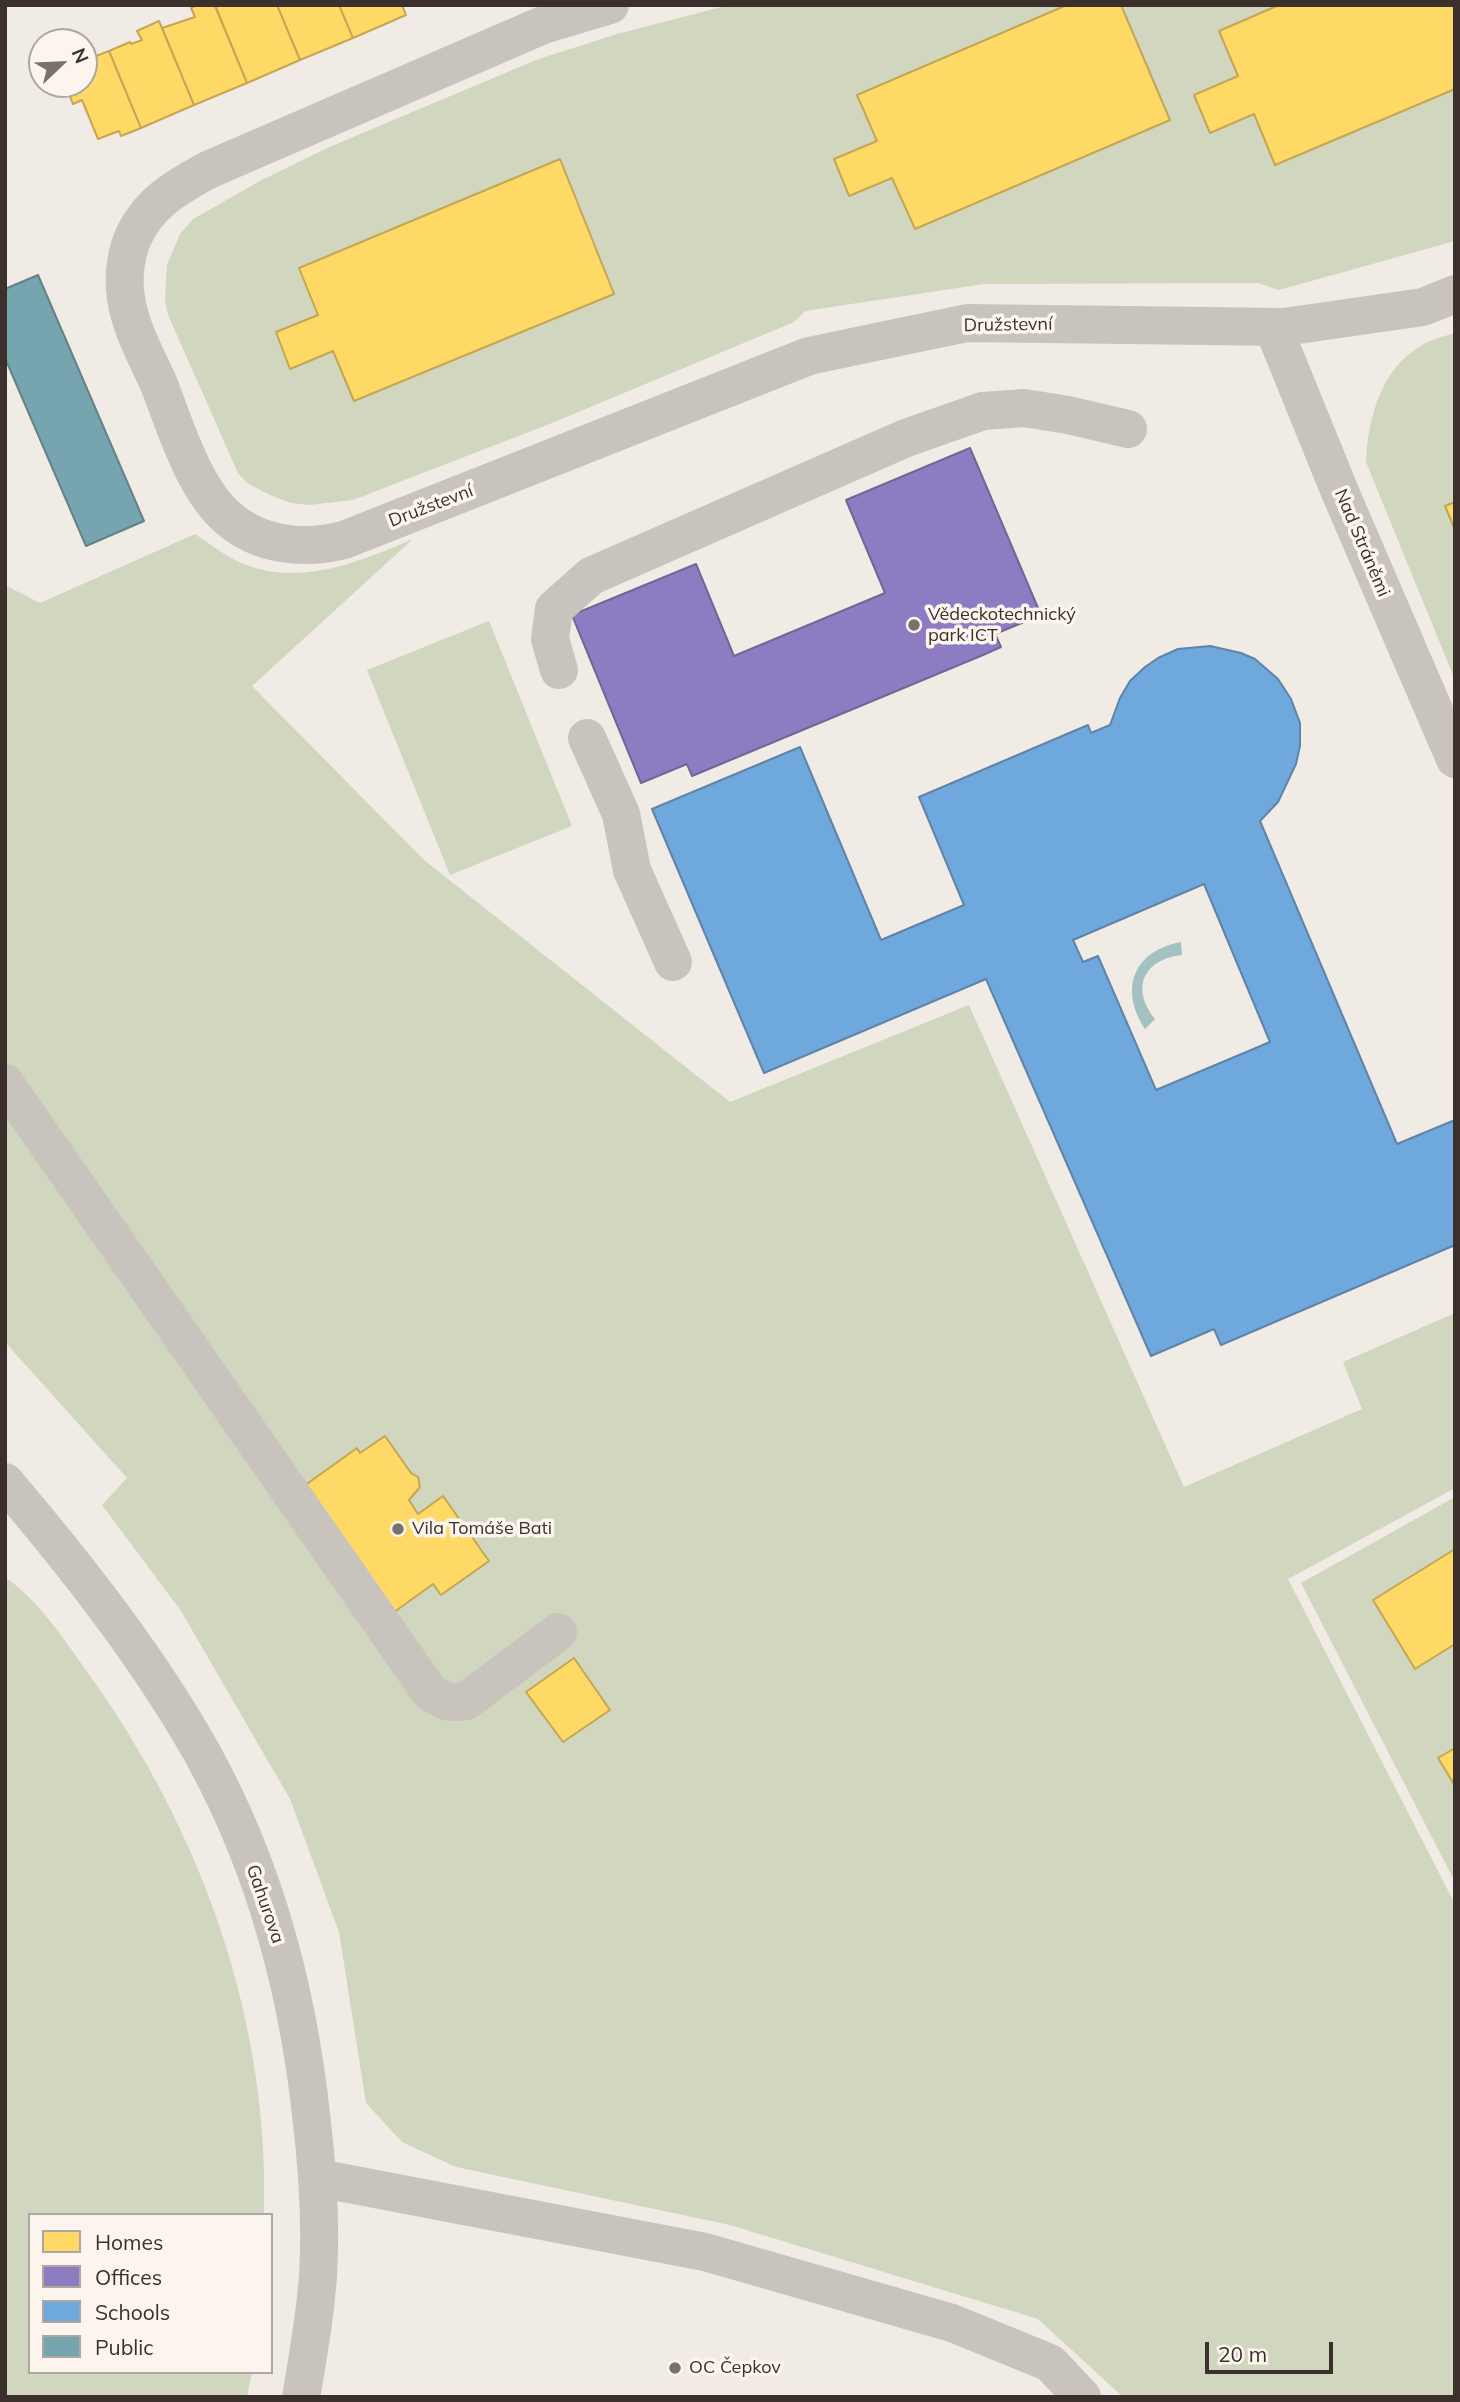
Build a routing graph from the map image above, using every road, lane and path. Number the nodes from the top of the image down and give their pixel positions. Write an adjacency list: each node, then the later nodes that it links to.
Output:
1 (610, 5): 3 (street, Družstevní)
2 (1455, 294): 3 (street, Družstevní)
3 (1273, 327): 7 (street, Nad Stráněmi)
4 (1128, 429): 5 (street)
5 (559, 670)
6 (587, 738): 8 (street)
7 (1455, 759)
8 (673, 962)
9 (5, 1083): 11 (street)
10 (5, 1482): 12 (street, Gahurova)
11 (558, 1632)
12 (318, 2178): 13 (street, Gahurova); 14 (street)
13 (301, 2397)
14 (1082, 2397)

